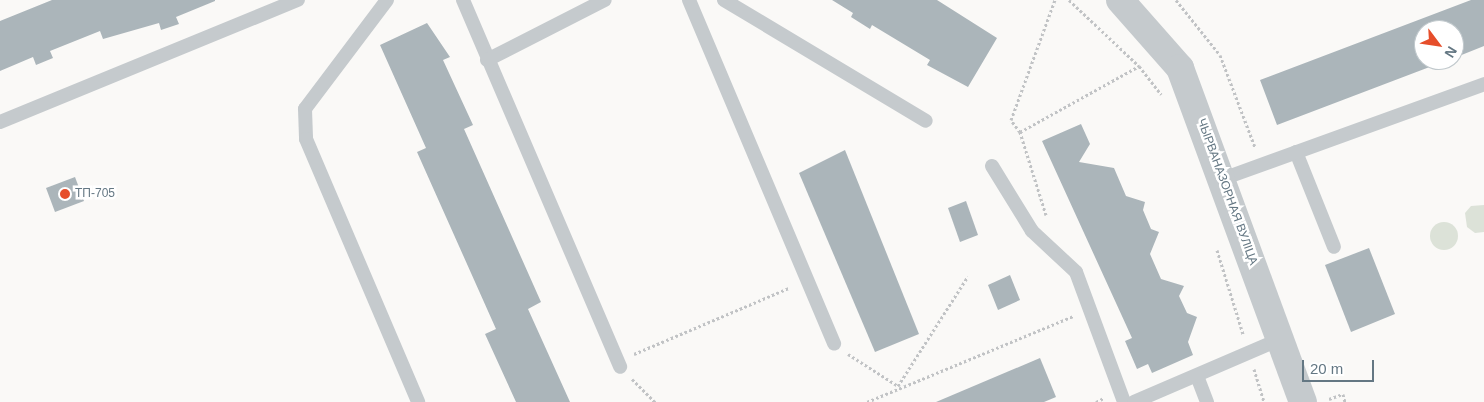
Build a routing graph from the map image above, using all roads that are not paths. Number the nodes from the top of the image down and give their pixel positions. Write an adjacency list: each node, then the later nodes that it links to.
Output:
1 (298, 0): 11 (lane)
2 (387, 0): 20 (lane)
3 (463, 0): 8 (lane)
4 (605, 0): 8 (lane)
5 (689, 0): 17 (lane)
6 (724, 0): 10 (lane)
7 (1120, 0): 14 (street, ЧЫРВАНАЗОРНАЯ ВУЛІЦА)
8 (487, 60): 18 (lane)
9 (1484, 84): 12 (lane)
10 (926, 121)
11 (0, 122)
12 (1296, 152): 14 (lane); 15 (lane)
13 (992, 166): 21 (lane)
14 (1224, 178): 16 (street, ЧЫРВАНАЗОРНАЯ ВУЛІЦА)
15 (1334, 247)
16 (1280, 339): 19 (lane); 24 (street, ЧЫРВАНАЗОРНАЯ ВУЛІЦА)
17 (834, 344)
18 (619, 364)
19 (1197, 376): 22 (lane); 23 (lane)
20 (418, 402)
21 (1124, 402)
22 (1134, 402)
23 (1206, 402)
24 (1303, 402)

